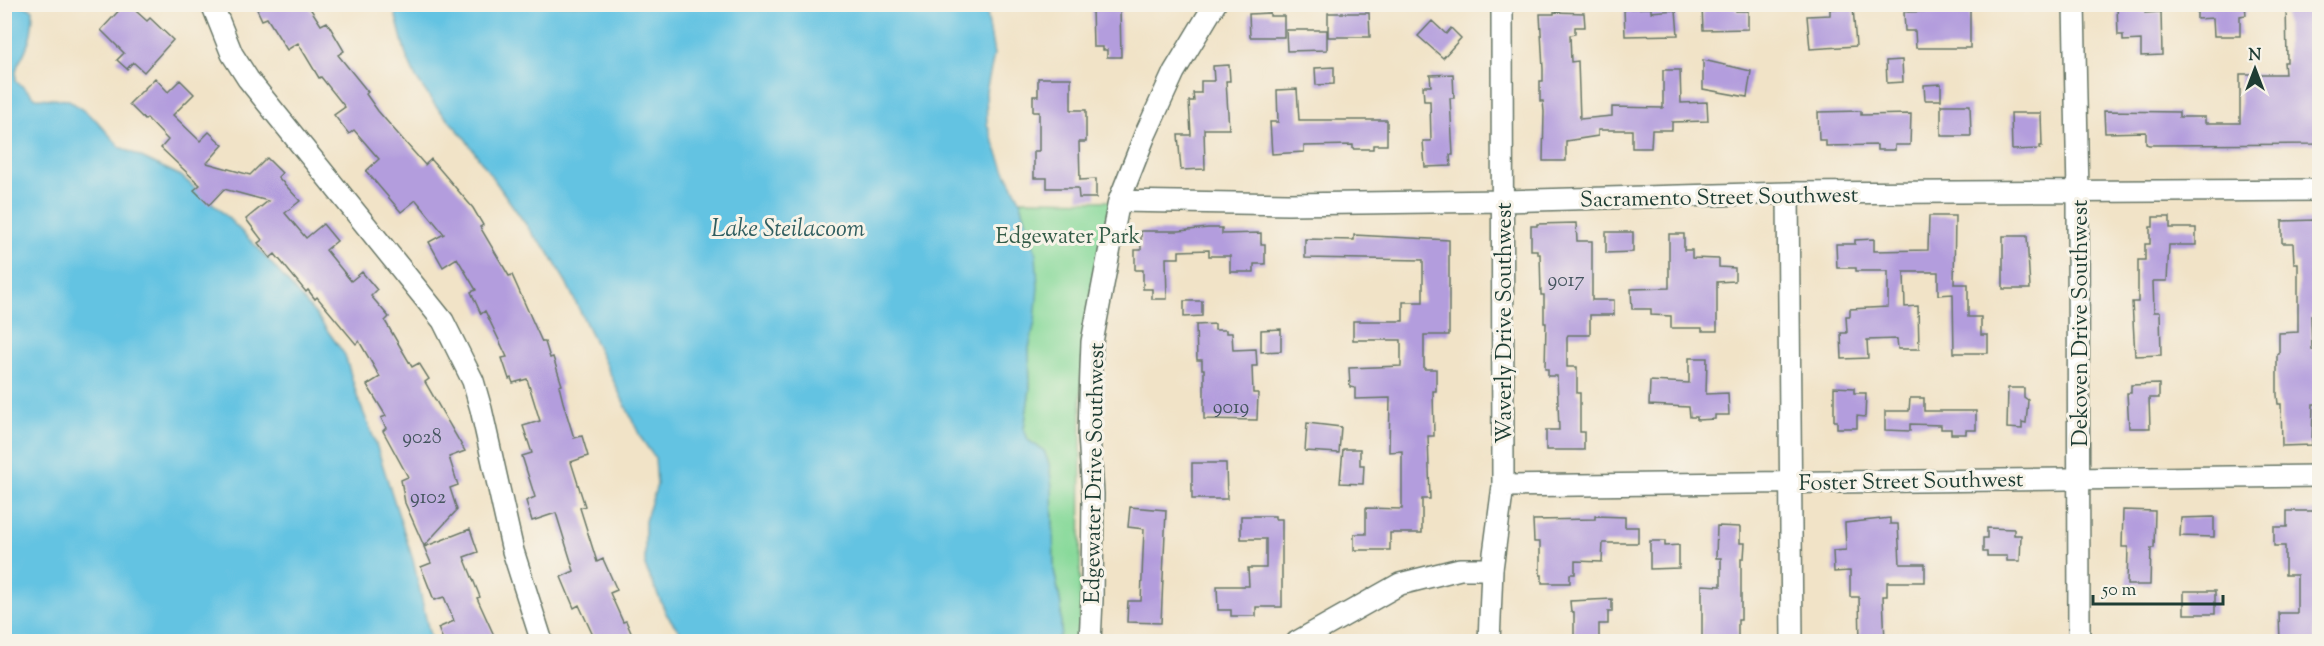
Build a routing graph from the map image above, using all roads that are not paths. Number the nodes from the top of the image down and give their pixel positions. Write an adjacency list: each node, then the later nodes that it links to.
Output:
1 (212, 4): 15 (street)
2 (1215, 4): 8 (street, Edgewater Drive Southwest)
3 (1502, 4): 9 (street, Waverly Drive Southwest)
4 (2074, 4): 7 (street, Dekoven Drive Southwest)
5 (2319, 190): 7 (street, Sacramento Street Southwest)
6 (1788, 193): 7 (street, Sacramento Street Southwest); 9 (street, Sacramento Street Southwest); 12 (street)
7 (2079, 193): 11 (street, Dekoven Drive Southwest)
8 (1119, 201): 9 (street, Sacramento Street Southwest); 16 (street, Edgewater Drive Southwest)
9 (1503, 201): 13 (street, Waverly Drive Southwest)
10 (2319, 476): 11 (street, Foster Street Southwest)
11 (2079, 478): 12 (street, Foster Street Southwest); 20 (street, Dekoven Drive Southwest)
12 (1791, 482): 13 (street, Foster Street Southwest); 19 (street)
13 (1503, 486): 14 (street, Waverly Drive Southwest)
14 (1492, 569): 17 (street); 18 (street, Waverly Drive Southwest)
15 (542, 642)
16 (1090, 642)
17 (1297, 642)
18 (1489, 642)
19 (1792, 642)
20 (2079, 642)

